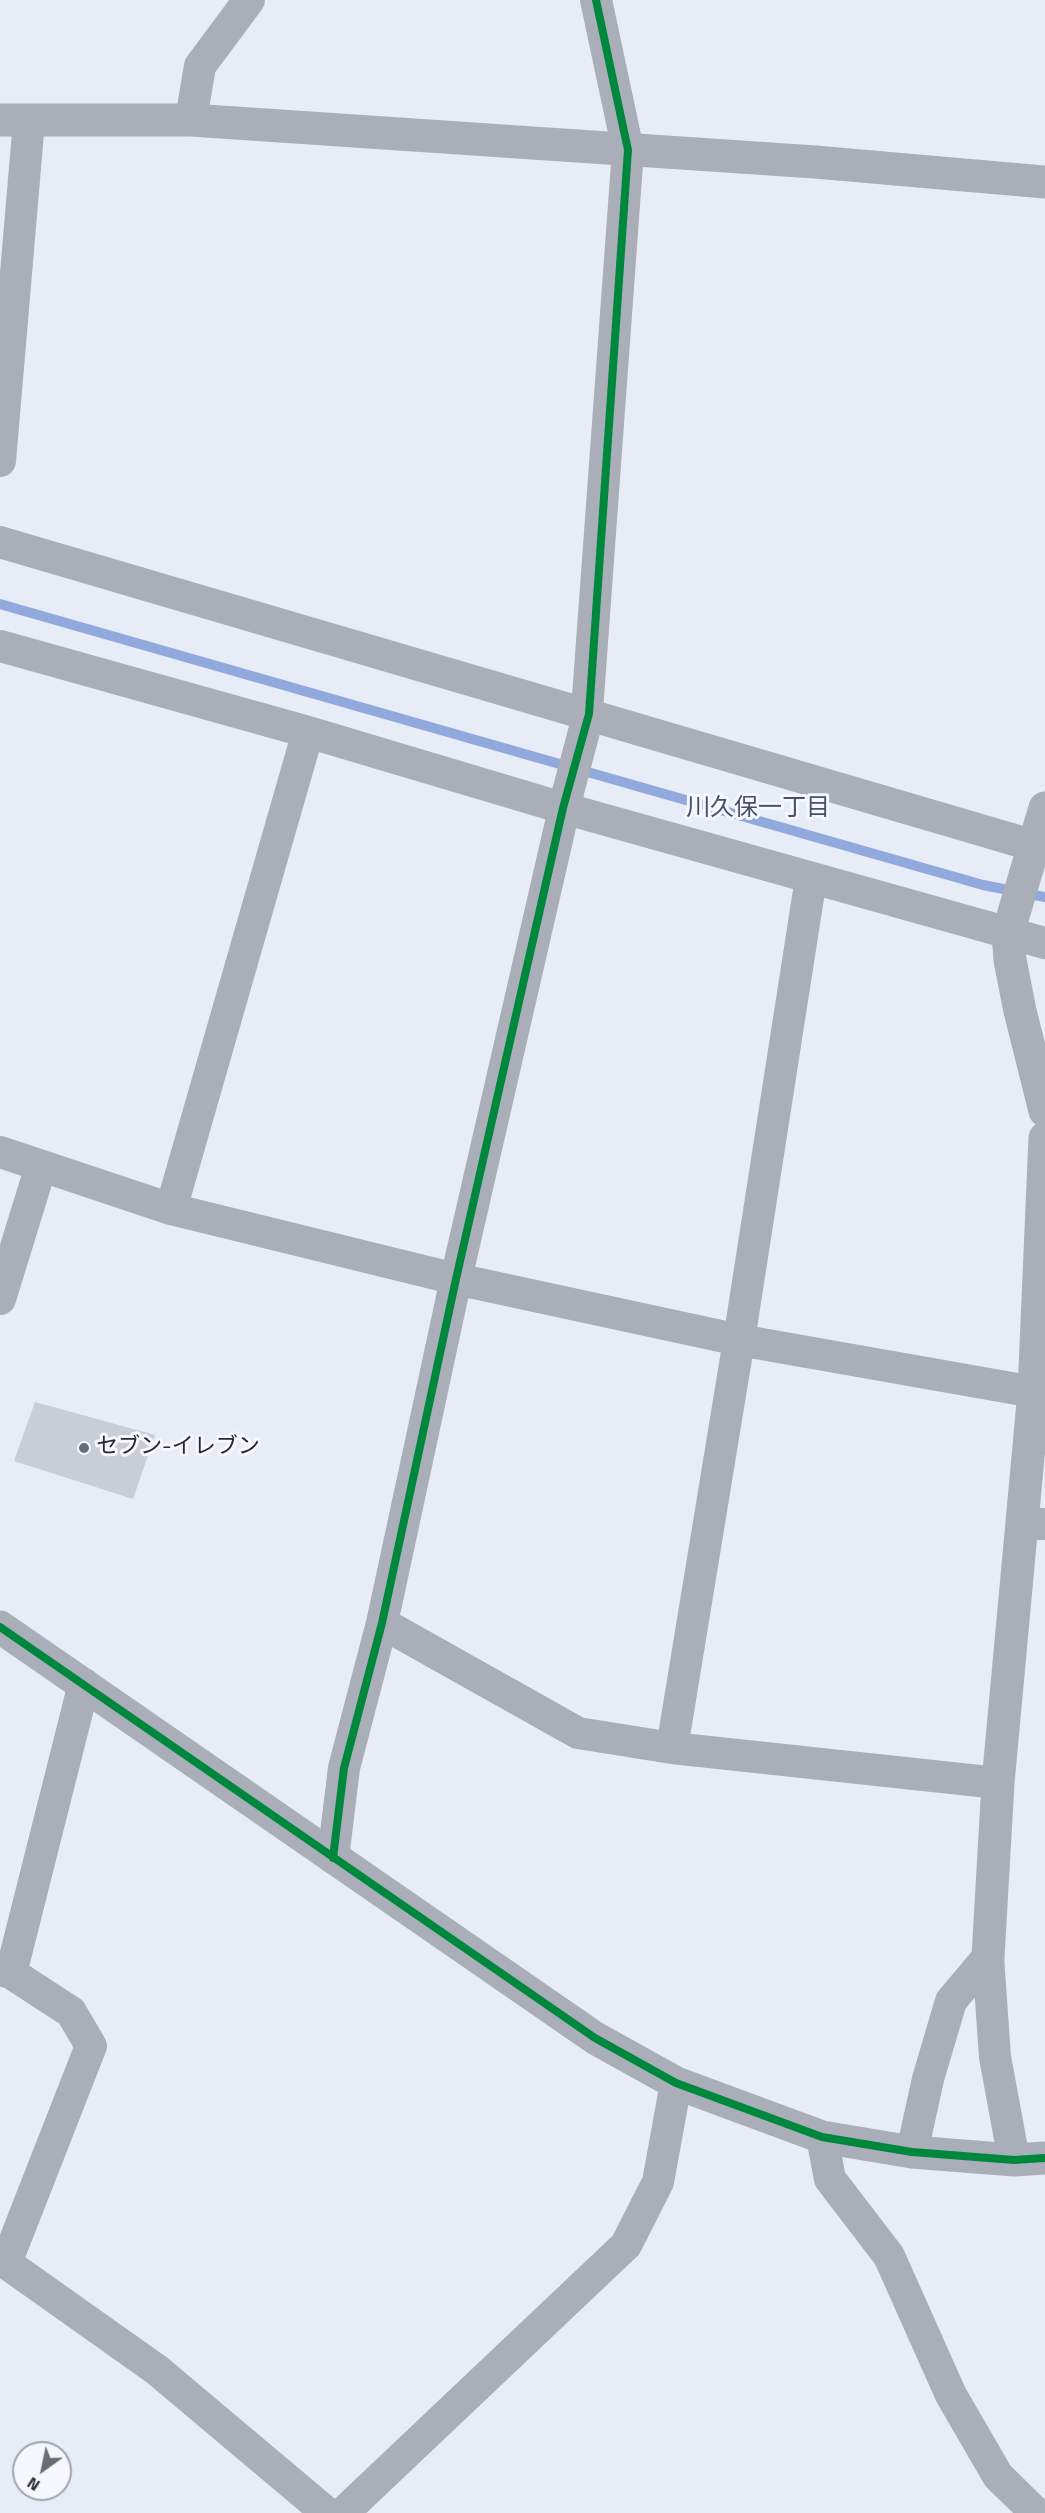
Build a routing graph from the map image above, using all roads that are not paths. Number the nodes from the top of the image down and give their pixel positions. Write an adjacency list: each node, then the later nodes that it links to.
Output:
1 (249, 0): 4 (street)
2 (596, 0): 5 (street)
3 (14, 120): 4 (street); 7 (street)
4 (191, 120): 5 (street)
5 (628, 150): 6 (street); 10 (street)
6 (1045, 182)
7 (0, 461)
8 (0, 542): 10 (street)
9 (0, 646): 11 (street)
10 (587, 719): 12 (street, bridge); 14 (street)
11 (308, 732): 12 (street); 22 (street)
12 (565, 800): 15 (street); 23 (street)
13 (1045, 808): 14 (street)
14 (1040, 847): 16 (street)
15 (811, 878): 16 (street); 25 (street)
16 (1008, 933): 17 (street); 18 (street)
17 (1045, 943)
18 (1045, 1111)
19 (1045, 1138): 26 (street)
20 (0, 1152): 21 (street)
21 (41, 1166): 22 (street); 24 (street)
22 (171, 1209): 23 (street)
23 (456, 1279): 25 (street); 28 (street)
24 (0, 1299)
25 (739, 1340): 26 (street); 31 (street)
26 (1034, 1392): 27 (street)
27 (1034, 1524): 32 (street)
28 (382, 1623): 31 (street); 33 (street)
29 (0, 1627): 30 (street)
30 (84, 1684): 33 (street); 35 (street)
31 (672, 1748): 32 (street)
32 (998, 1783): 34 (street)
33 (333, 1858): 36 (street)
34 (988, 1957): 38 (street); 39 (street)
35 (6, 1972): 40 (street)
36 (676, 2083): 37 (street); 41 (street)
37 (822, 2137): 38 (street); 42 (street)
38 (912, 2152): 39 (street)
39 (1030, 2159)
40 (327, 2513)
41 (343, 2513)
42 (1036, 2513)

